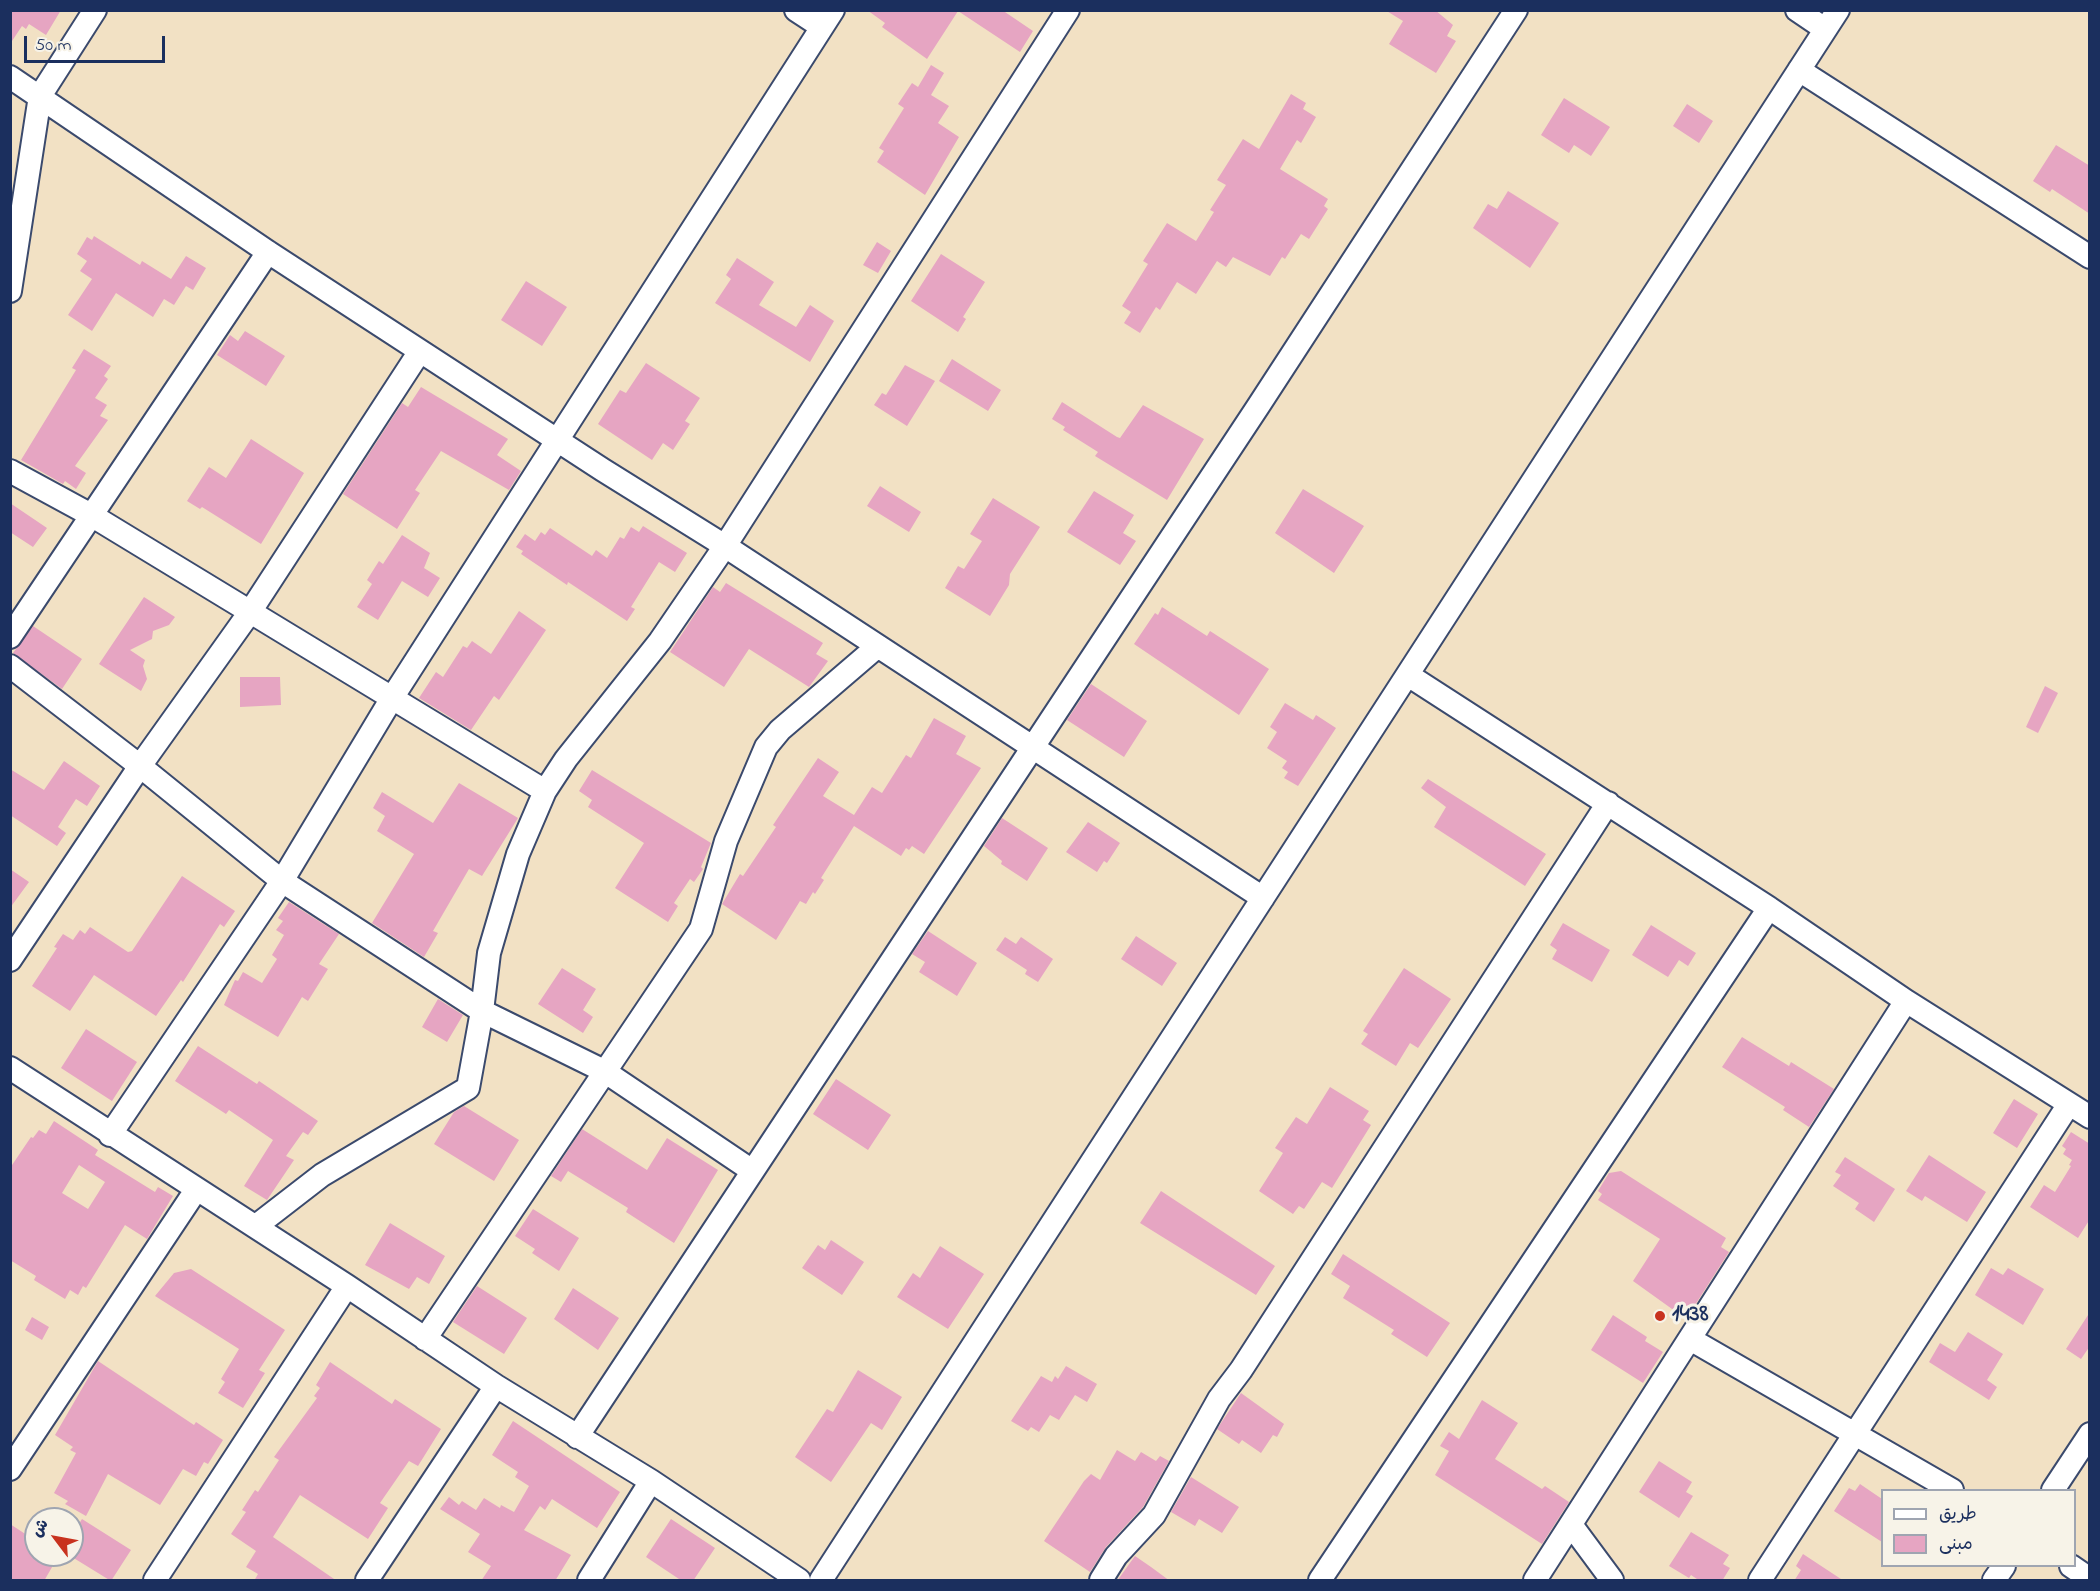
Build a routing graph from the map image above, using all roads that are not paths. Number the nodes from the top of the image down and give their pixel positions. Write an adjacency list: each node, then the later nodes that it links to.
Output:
1 (95, 10): 10 (street)
2 (796, 10): 6 (street)
3 (1068, 10): 18 (street)
4 (1516, 10): 25 (street)
5 (1797, 10): 7 (street)
6 (827, 19): 15 (street)
7 (1832, 20): 8 (street)
8 (1799, 70): 12 (street); 23 (street)
9 (10, 77): 10 (street)
10 (40, 96): 11 (street); 13 (street)
11 (268, 252): 14 (street); 17 (street)
12 (2090, 257)
13 (10, 291)
14 (420, 351): 15 (street); 19 (street)
15 (557, 440): 18 (street); 24 (street)
16 (10, 471): 17 (street)
17 (91, 515): 19 (street); 20 (street)
18 (725, 546): 21 (street); 27 (street)
19 (250, 612): 24 (street); 26 (street)
20 (10, 637)
21 (878, 646): 25 (street); 36 (street)
22 (10, 666): 26 (street)
23 (1408, 675): 28 (street); 30 (street)
24 (392, 698): 27 (street); 29 (street)
25 (1032, 747): 30 (street); 40 (street)
26 (140, 766): 29 (street); 32 (street)
27 (545, 791): 34 (street)
28 (1608, 803): 31 (street); 63 (street)
29 (282, 881): 34 (street); 39 (street)
30 (1263, 898): 62 (street)
31 (1769, 908): 33 (street); 64 (street)
32 (10, 960)
33 (1906, 1001): 37 (street); 45 (street)
34 (482, 1011): 36 (street); 42 (street)
35 (10, 1068): 39 (street)
36 (604, 1071): 40 (street); 44 (street)
37 (2069, 1104): 38 (street); 47 (street)
38 (2090, 1117)
39 (111, 1135): 41 (street)
40 (751, 1170): 49 (street)
41 (196, 1190): 42 (street); 50 (street)
42 (256, 1226): 43 (street)
43 (347, 1286): 44 (street); 58 (street)
44 (425, 1339): 46 (street)
45 (1690, 1339): 47 (street); 54 (street)
46 (496, 1386): 49 (street); 59 (street)
47 (1854, 1434): 52 (street); 67 (street)
48 (2090, 1434): 53 (street)
49 (577, 1437): 51 (street)
50 (10, 1469)
51 (651, 1482): 60 (street); 61 (street)
52 (1949, 1489)
53 (2054, 1489)
54 (1572, 1526): 65 (street); 66 (street)
55 (2003, 1567): 68 (street)
56 (2072, 1567): 57 (street)
57 (2090, 1579)
58 (155, 1581)
59 (367, 1581)
60 (589, 1581)
61 (799, 1581)
62 (821, 1581)
63 (1101, 1581)
64 (1320, 1581)
65 (1535, 1581)
66 (1612, 1581)
67 (1760, 1581)
68 (1994, 1581)

